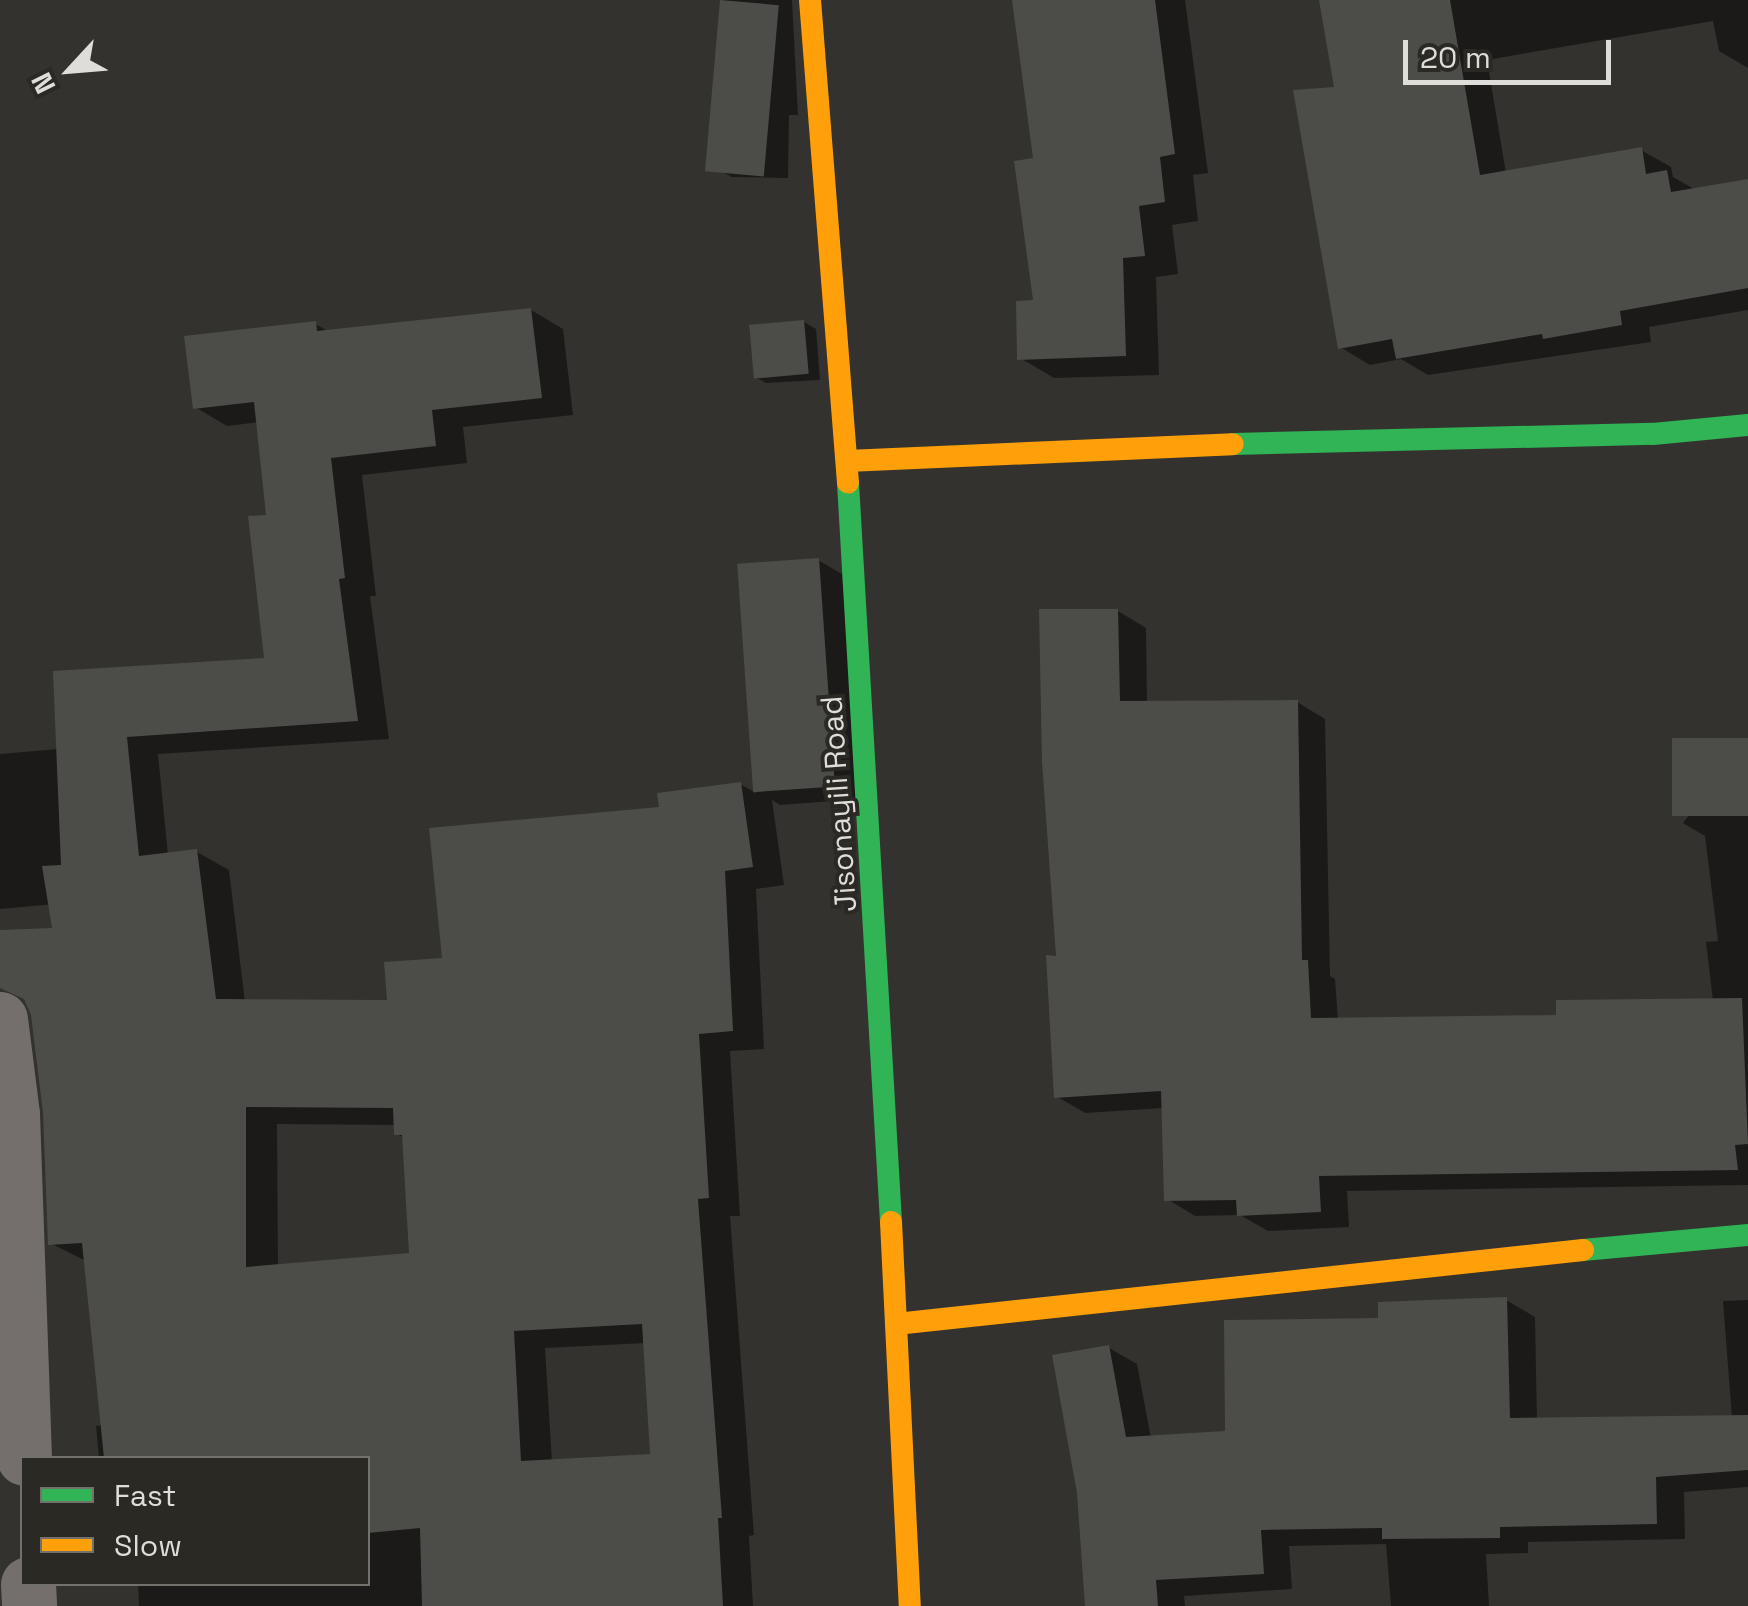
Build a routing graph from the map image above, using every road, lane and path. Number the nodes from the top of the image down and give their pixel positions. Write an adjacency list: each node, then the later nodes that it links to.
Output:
1 (810, 0): 3 (street, Jisonayili Road)
2 (1748, 425): 3 (street)
3 (847, 461): 6 (street, Jisonayili Road)
4 (0, 1019): 7 (street)
5 (1748, 1235): 6 (street)
6 (896, 1324): 8 (street, Jisonayili Road)
7 (24, 1456)
8 (910, 1606)

